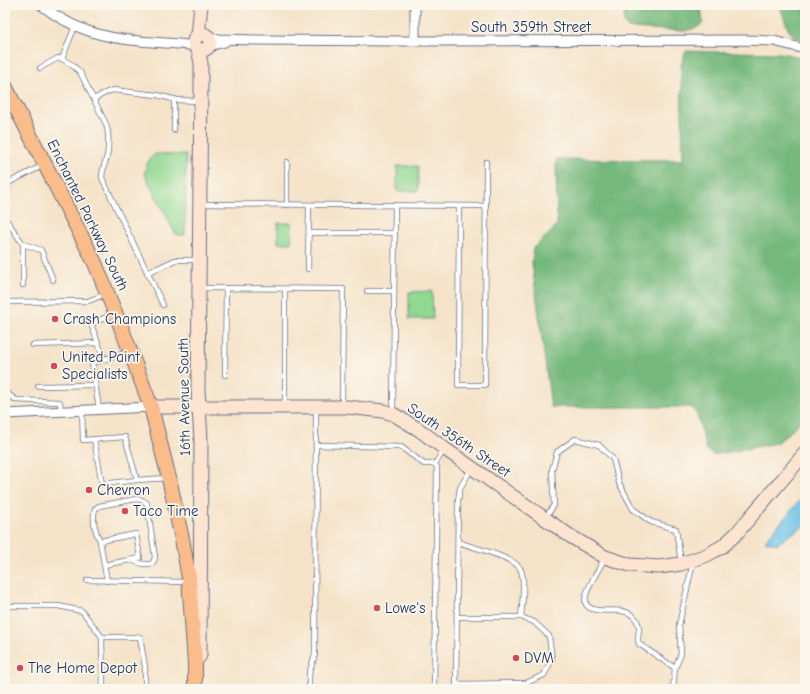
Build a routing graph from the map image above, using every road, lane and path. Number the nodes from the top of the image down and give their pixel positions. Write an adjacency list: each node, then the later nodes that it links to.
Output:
1 (41, 5): 4 (street, South 359th Street)
2 (202, 5): 6 (main road, 16th Avenue South)
3 (415, 5): 5 (street)
4 (75, 26): 6 (street, South 359th Street); 8 (lane)
5 (415, 41): 6 (street, South 359th Street); 7 (street, South 359th Street)
6 (202, 42): 13 (main road, 16th Avenue South)
7 (805, 49)
8 (62, 59): 9 (lane); 11 (lane)
9 (40, 68)
10 (5, 86): 17 (main road, Enchanted Parkway South)
11 (94, 99): 12 (lane); 32 (lane)
12 (174, 99): 13 (lane); 14 (lane)
13 (201, 102): 20 (main road, 16th Avenue South)
14 (174, 130)
15 (287, 162): 21 (lane)
16 (486, 162): 25 (lane)
17 (46, 164): 19 (lane); 40 (main road, Enchanted Parkway South)
18 (5, 176): 19 (lane)
19 (8, 183): 26 (lane)
20 (199, 204): 21 (lane); 30 (main road, 16th Avenue South)
21 (287, 205): 22 (lane)
22 (309, 205): 23 (lane); 27 (lane)
23 (395, 206): 24 (lane); 28 (lane)
24 (459, 206): 25 (lane); 25 (lane)
25 (486, 206)
26 (5, 217): 29 (lane)
27 (309, 233): 28 (lane); 31 (lane)
28 (395, 234): 39 (lane)
29 (23, 244): 33 (lane); 34 (lane)
30 (199, 260): 32 (lane); 35 (main road, 16th Avenue South)
31 (308, 268)
32 (147, 273): 42 (lane)
33 (53, 280)
34 (23, 285)
35 (199, 288): 36 (lane); 52 (main road, 16th Avenue South)
36 (226, 288): 37 (lane); 48 (lane)
37 (284, 289): 54 (lane); 56 (lane)
38 (367, 291): 39 (lane)
39 (394, 291): 61 (lane)
40 (108, 294): 41 (lane); 43 (main road, Enchanted Parkway South)
41 (5, 302)
42 (163, 305)
43 (116, 313): 44 (lane); 46 (main road, Enchanted Parkway South)
44 (98, 343): 45 (lane); 47 (lane)
45 (33, 345)
46 (131, 351): 47 (lane); 53 (main road, Enchanted Parkway South)
47 (104, 359): 49 (lane)
48 (226, 375)
49 (95, 385): 50 (lane); 58 (lane)
50 (38, 386)
51 (5, 392): 59 (lane)
52 (199, 406): 53 (main road, South 356th Street); 54 (main road, South 356th Street); 85 (main road, 16th Avenue South)
53 (151, 407): 58 (street, South 356th Street); 68 (main road, Enchanted Parkway South)
54 (285, 407): 55 (main road, South 356th Street)
55 (316, 407): 56 (main road, South 356th Street); 63 (lane)
56 (342, 407): 61 (main road, South 356th Street)
57 (82, 409): 58 (street, South 356th Street); 59 (street, South 356th Street); 62 (lane)
58 (99, 409)
59 (61, 411): 60 (street, South 356th Street)
60 (5, 414)
61 (394, 414): 64 (main road, South 356th Street)
62 (94, 439): 69 (lane); 69 (lane)
63 (316, 445): 66 (lane); 91 (lane)
64 (445, 449): 66 (lane); 67 (main road, South 356th Street)
65 (805, 453): 75 (main road, South 356th Street)
66 (435, 464): 92 (lane)
67 (472, 468): 70 (main road, South 356th Street); 72 (lane)
68 (169, 478): 69 (lane); 80 (main road, Enchanted Parkway South)
69 (137, 480)
70 (545, 519): 73 (main road, South 356th Street); 76 (lane)
71 (100, 541): 74 (lane); 74 (lane); 77 (lane)
72 (458, 542): 82 (lane); 83 (lane)
73 (605, 557): 76 (main road, South 356th Street); 86 (lane)
74 (130, 560): 77 (lane)
75 (694, 560): 76 (main road, South 356th Street); 86 (lane)
76 (681, 564)
77 (104, 565): 79 (lane)
78 (87, 580): 79 (lane)
79 (107, 581): 80 (lane)
80 (189, 582): 85 (main road, Enchanted Parkway South)
81 (5, 606): 84 (lane)
82 (456, 617): 83 (lane); 87 (lane)
83 (521, 617): 87 (lane)
84 (102, 637): 88 (lane); 89 (lane)
85 (195, 664): 90 (main road, Enchanted Parkway South)
86 (675, 668): 93 (lane)
87 (456, 686)
88 (103, 689)
89 (145, 689)
90 (195, 689)
91 (309, 689)
92 (434, 689)
93 (673, 689)

